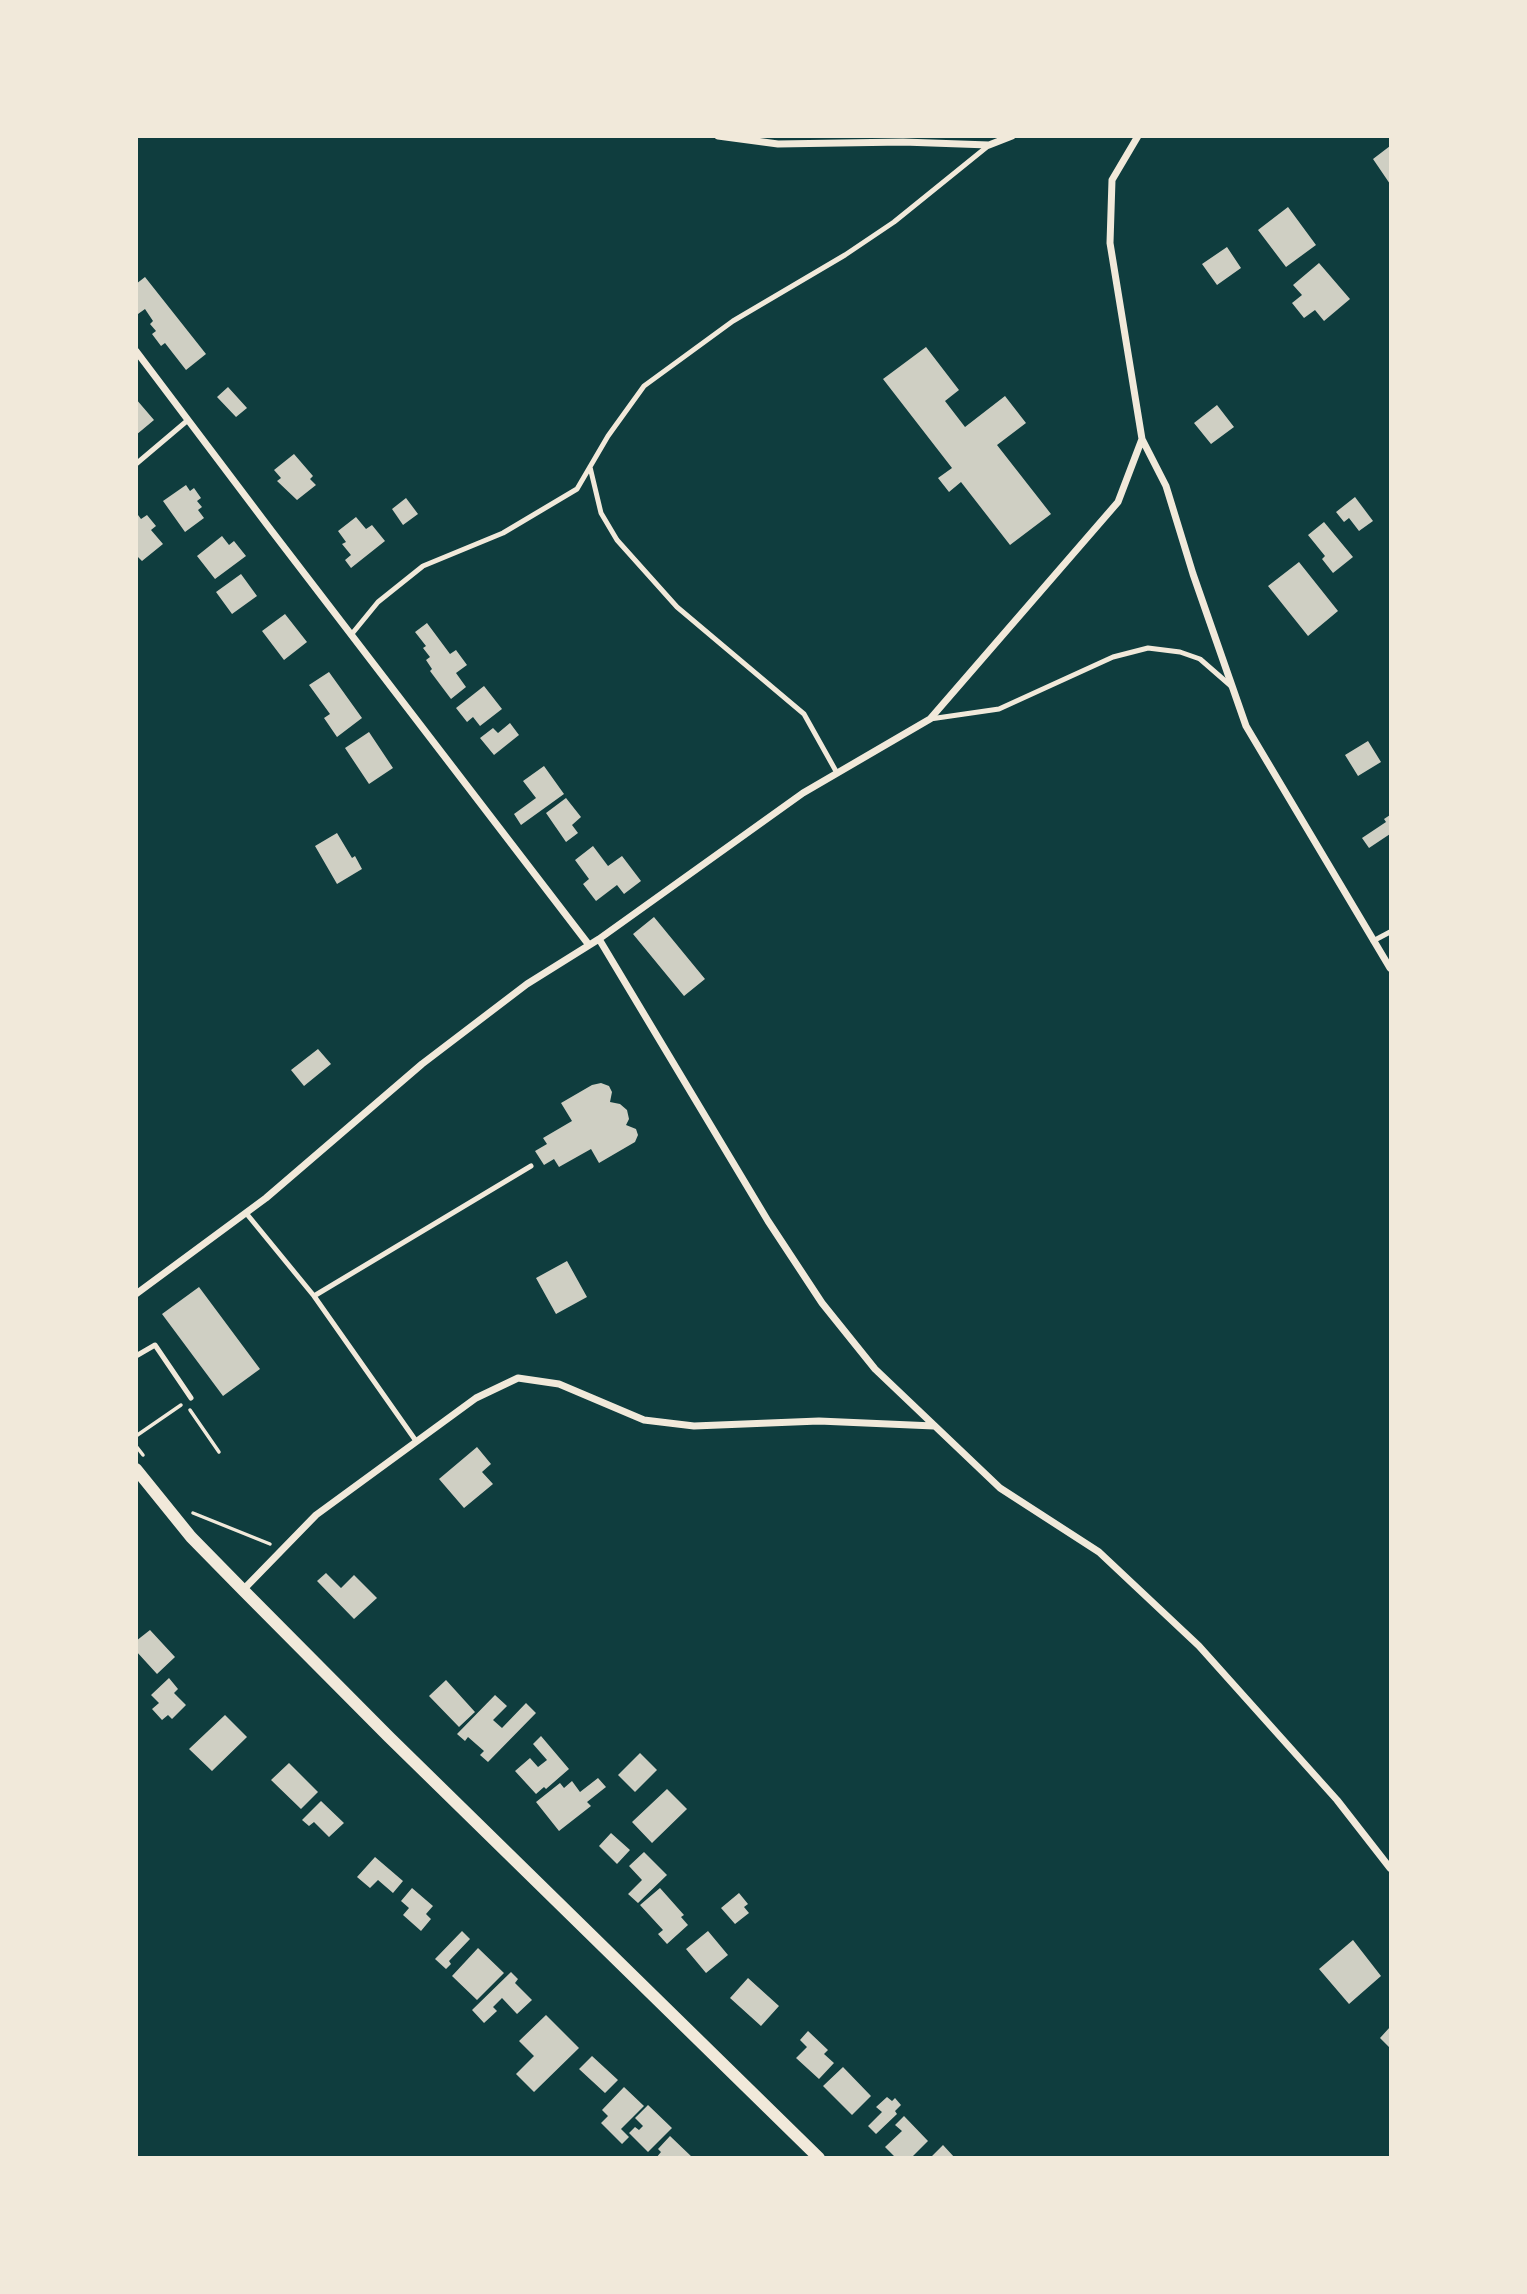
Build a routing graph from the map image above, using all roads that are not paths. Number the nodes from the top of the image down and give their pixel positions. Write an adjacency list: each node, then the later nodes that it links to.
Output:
1 (718, 136): 4 (street)
2 (1012, 136): 4 (street)
3 (1138, 136): 7 (street)
4 (989, 145): 9 (lane)
5 (136, 351): 6 (street)
6 (188, 420): 8 (lane); 10 (street)
7 (1142, 439): 11 (street); 12 (street)
8 (136, 464)
9 (590, 467): 10 (lane); 13 (lane)
10 (351, 635): 17 (street)
11 (1233, 688): 12 (lane); 16 (street)
12 (930, 719): 13 (street)
13 (837, 773): 15 (street)
14 (1391, 932): 16 (lane)
15 (599, 939): 17 (street); 25 (street)
16 (1373, 941): 18 (street)
17 (589, 945): 20 (street)
18 (1391, 968)
19 (531, 1166): 22 (lane)
20 (246, 1213): 21 (street); 22 (lane)
21 (136, 1294)
22 (314, 1296): 26 (lane)
23 (136, 1356): 24 (lane)
24 (191, 1398)
25 (934, 1426): 26 (street); 29 (street)
26 (416, 1441): 28 (street)
27 (136, 1469): 28 (street)
28 (243, 1590): 30 (street)
29 (1391, 1868)
30 (819, 2158)

